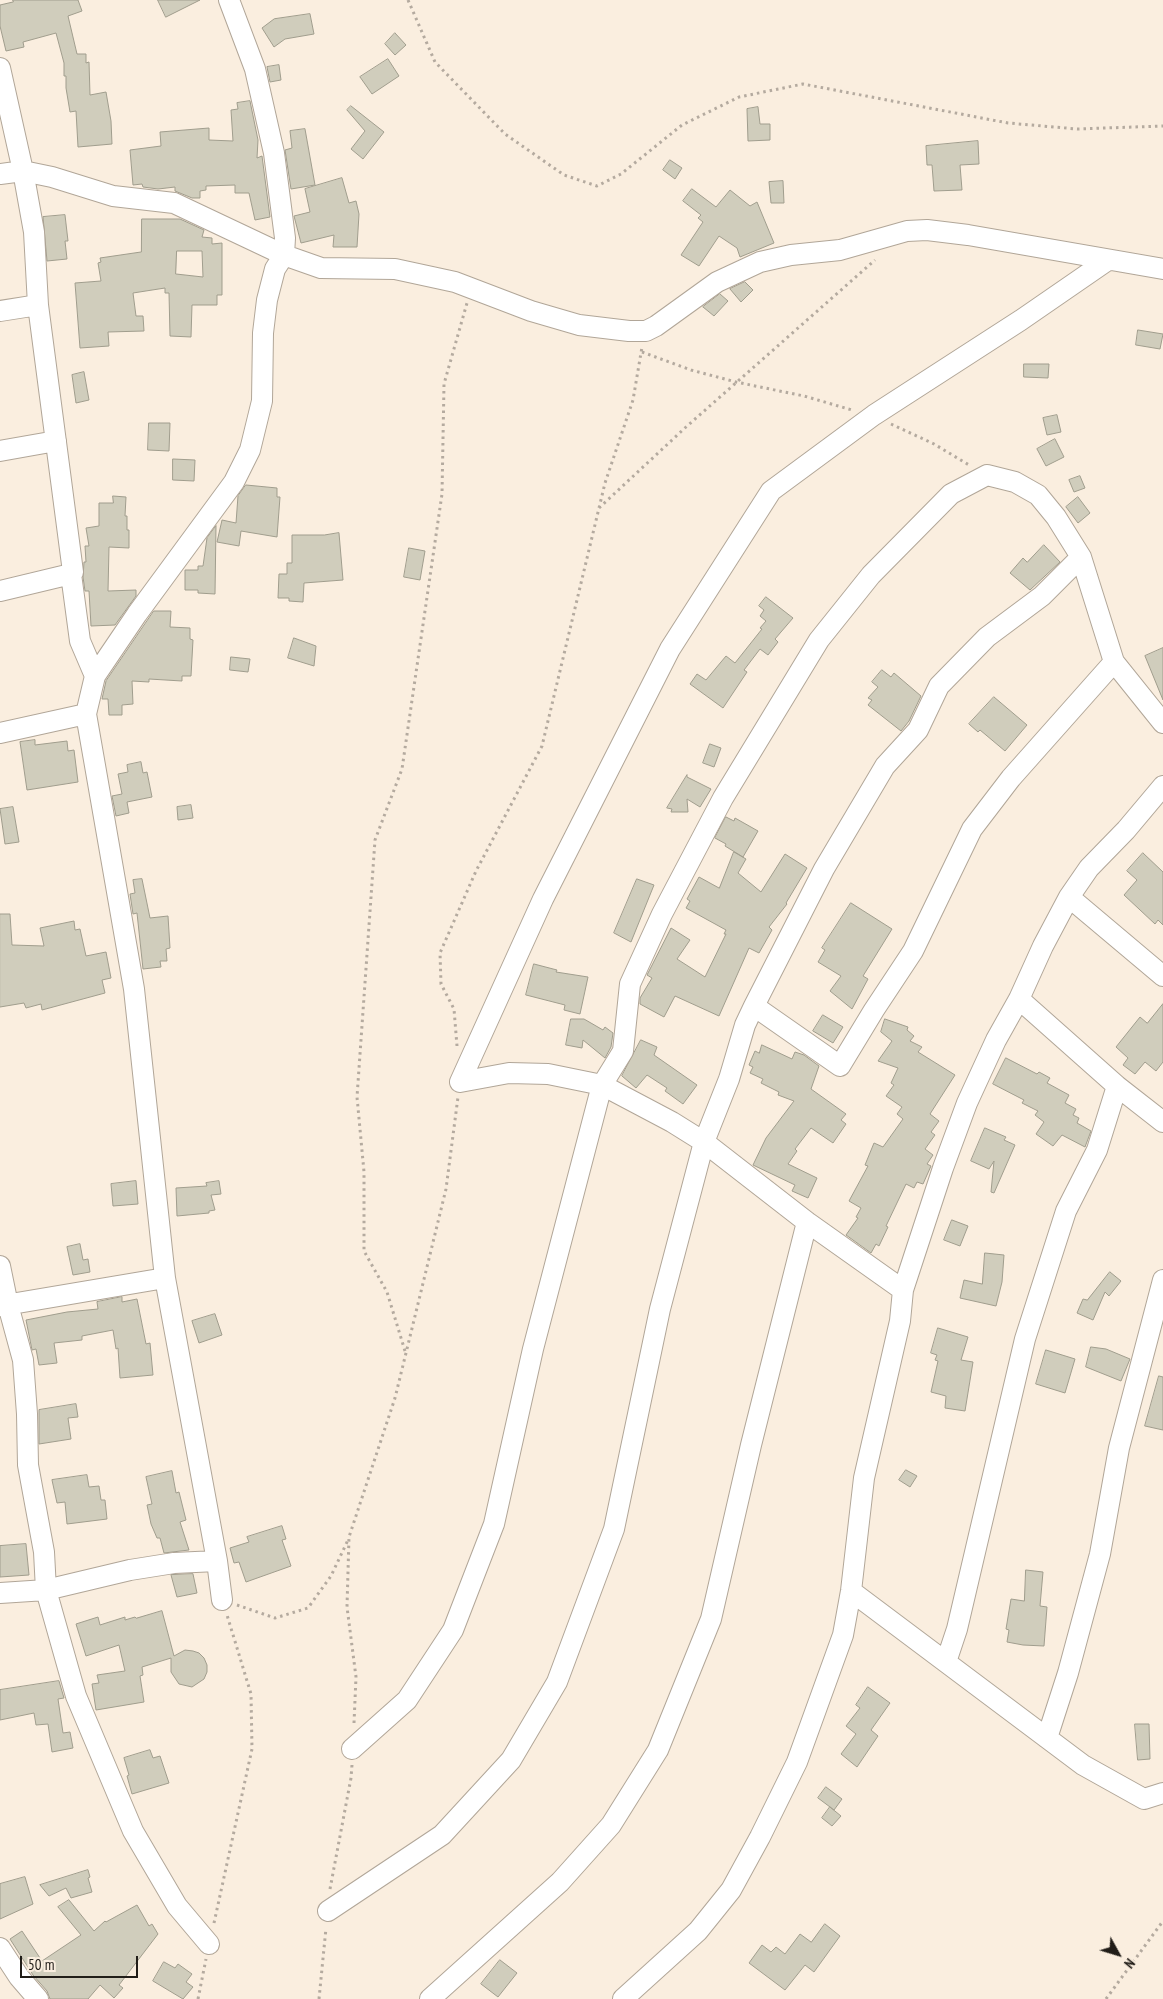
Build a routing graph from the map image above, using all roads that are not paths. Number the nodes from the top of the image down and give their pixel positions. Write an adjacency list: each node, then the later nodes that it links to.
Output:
1 (229, 0): 5 (street)
2 (0, 68): 3 (street)
3 (23, 172): 4 (street); 5 (street); 8 (street)
4 (0, 174)
5 (284, 255): 6 (street); 16 (street)
6 (1108, 260): 7 (street); 25 (street)
7 (1163, 269)
8 (38, 305): 9 (street); 10 (street)
9 (0, 311)
10 (56, 441): 11 (street); 13 (street)
11 (0, 451)
12 (1081, 557): 15 (street); 24 (street); 25 (street)
13 (71, 574): 14 (street); 16 (street)
14 (0, 591)
15 (1114, 662): 18 (street); 24 (street)
16 (95, 676): 17 (street)
17 (86, 714): 19 (street); 31 (street)
18 (1163, 723)
19 (0, 733)
20 (1163, 786): 21 (street)
21 (1069, 897): 22 (street); 23 (street)
22 (1163, 976)
23 (1019, 999): 26 (street); 33 (street)
24 (754, 1006): 28 (street)
25 (602, 1086): 28 (street); 42 (street)
26 (1117, 1086): 27 (street); 40 (street)
27 (1163, 1122)
28 (704, 1142): 29 (street); 44 (street)
29 (808, 1222): 33 (street); 48 (street)
30 (0, 1266): 34 (street)
31 (165, 1278): 34 (street); 35 (street)
32 (1163, 1280): 41 (street)
33 (903, 1290): 37 (street)
34 (4, 1306): 36 (street)
35 (217, 1561): 36 (street); 39 (street)
36 (46, 1590): 38 (street); 45 (street)
37 (851, 1591): 40 (street); 49 (street)
38 (0, 1593)
39 (222, 1600)
40 (946, 1662): 41 (street)
41 (1047, 1738): 43 (street)
42 (352, 1750)
43 (1163, 1793)
44 (328, 1910)
45 (209, 1944)
46 (0, 1948): 47 (street)
47 (38, 1999)
48 (430, 1999)
49 (623, 1999)

